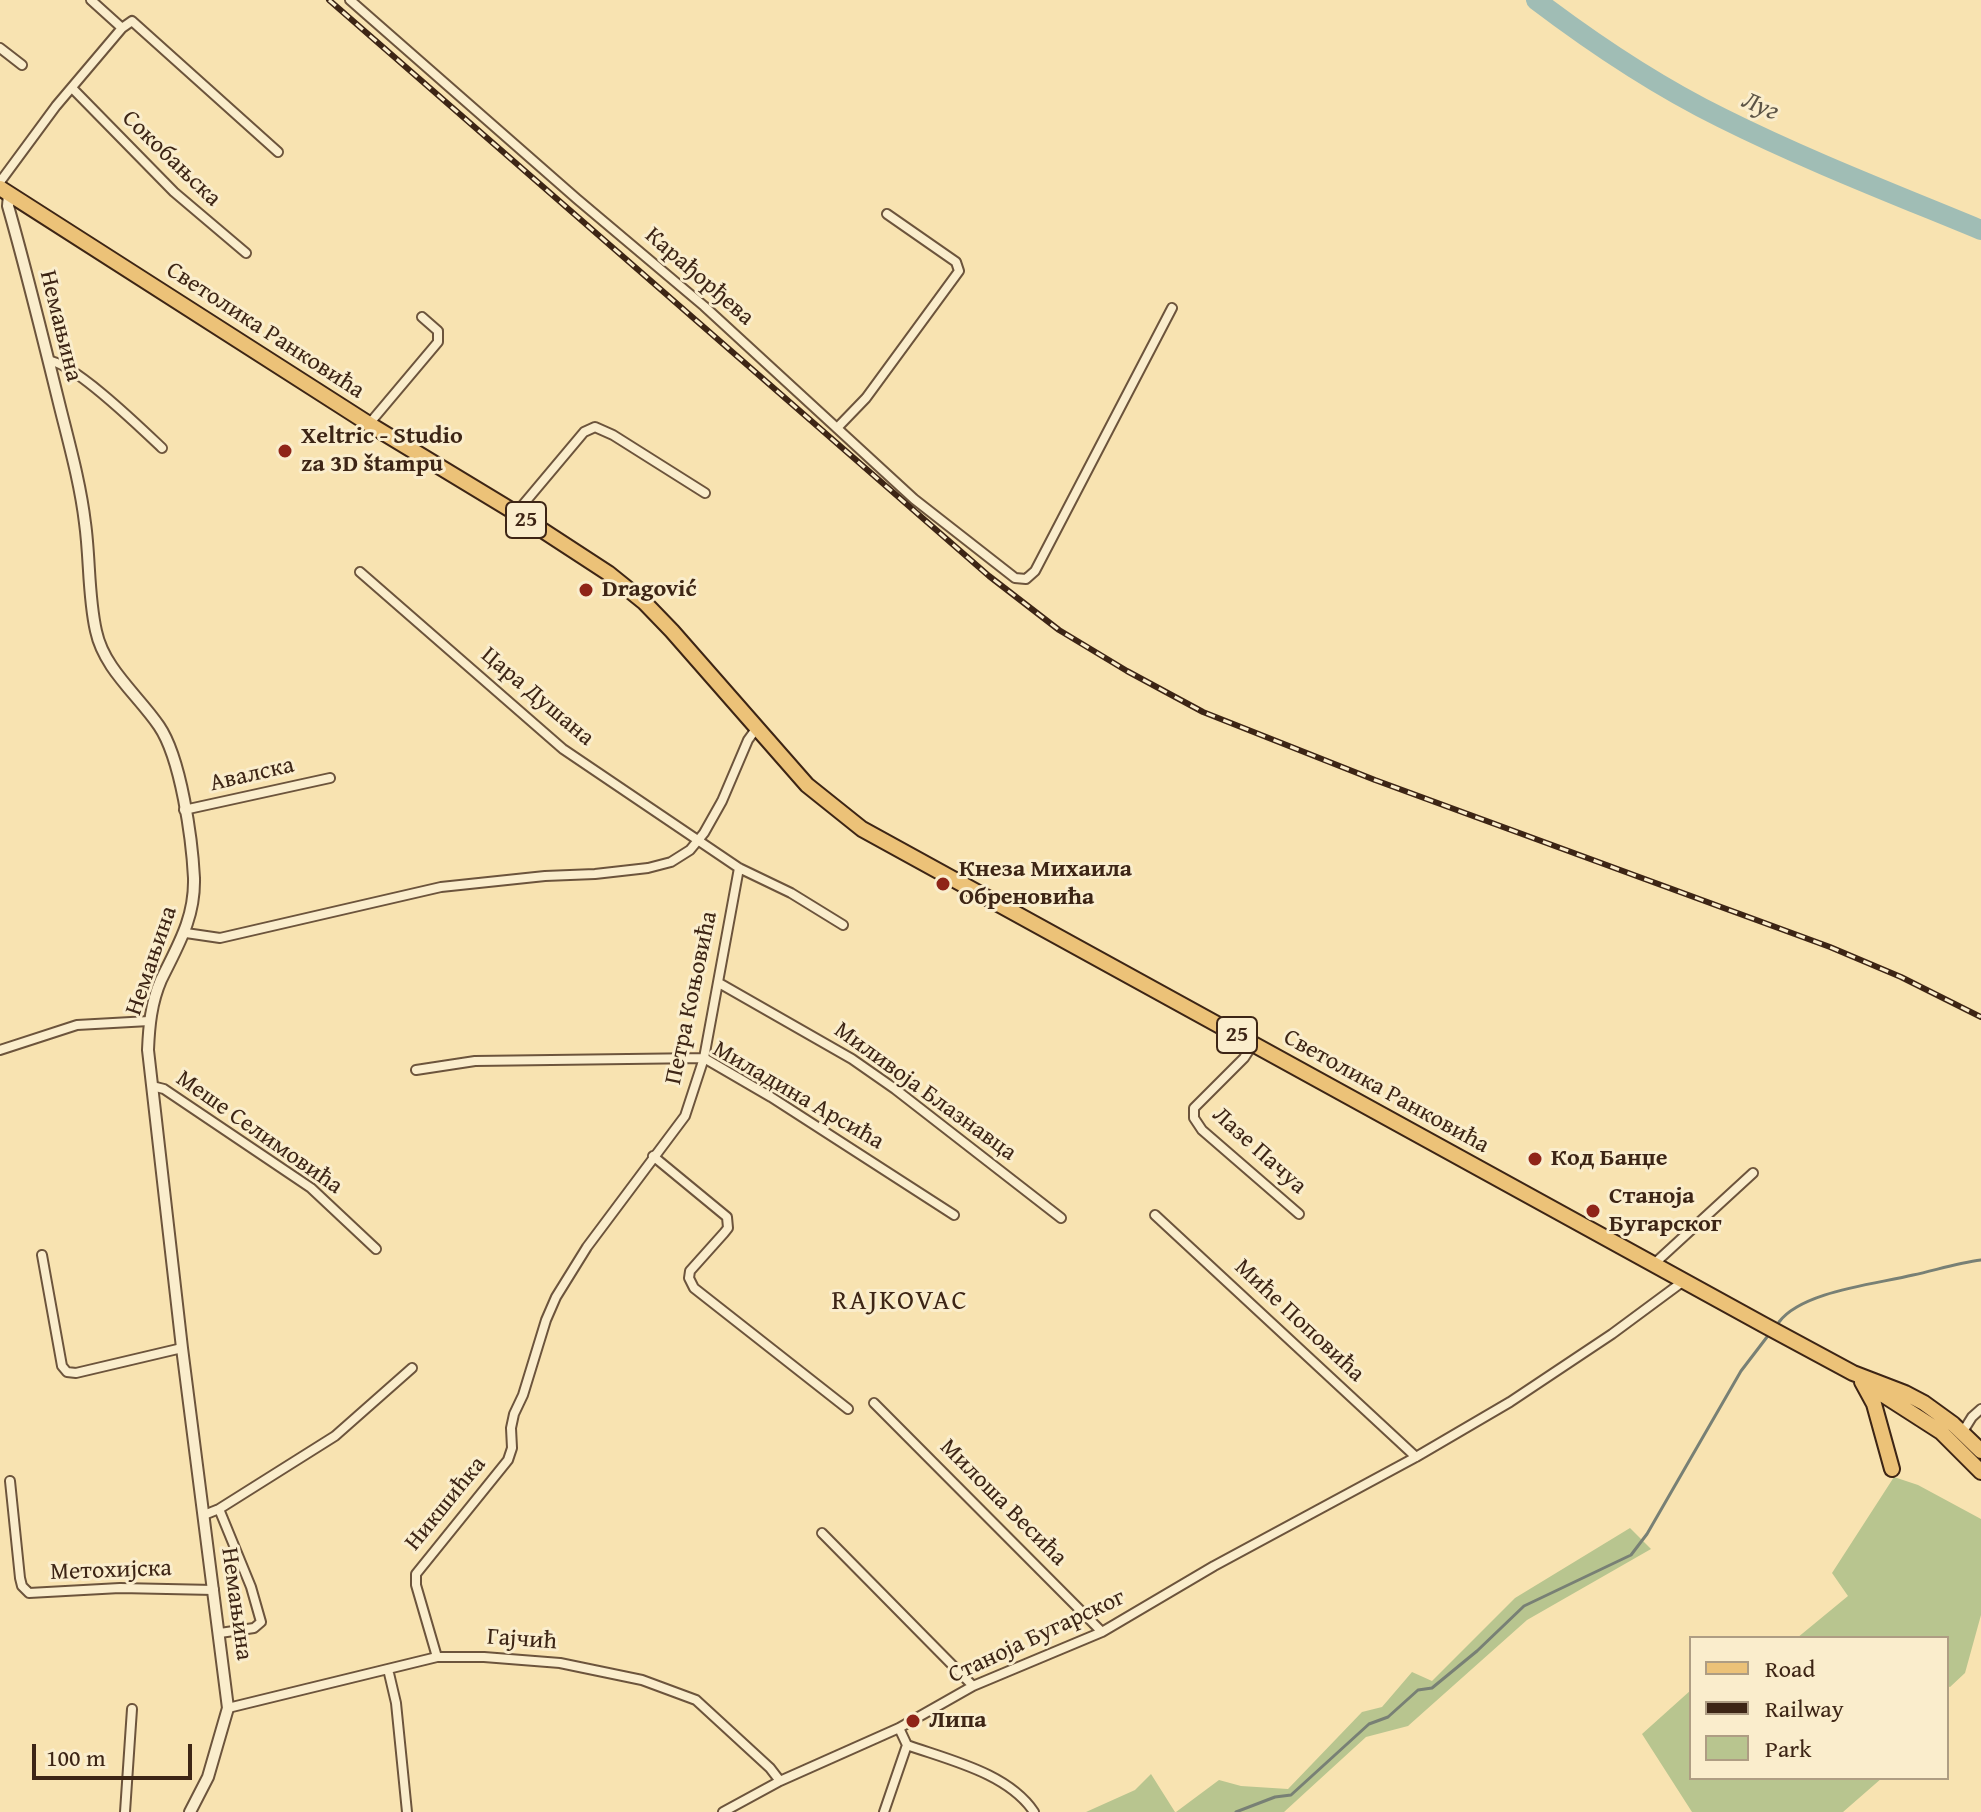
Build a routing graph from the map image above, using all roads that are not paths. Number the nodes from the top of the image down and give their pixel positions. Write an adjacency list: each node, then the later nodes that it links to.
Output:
1 (91, 0): 3 (street)
2 (350, 0): 15 (street, Карађорђева)
3 (122, 28): 6 (street); 7 (street)
4 (0, 48): 5 (street)
5 (22, 65)
6 (73, 89): 8 (street); 10 (street, Сокобањска)
7 (278, 152)
8 (3, 188): 13 (street, Немањина); 14 (main road, Светолика Ранковића / 25)
9 (887, 214): 15 (street)
10 (246, 253)
11 (1172, 308): 15 (street, Карађорђева)
12 (422, 317): 14 (street)
13 (49, 361): 16 (street); 22 (street, Немањина)
14 (369, 424): 18 (main road, Светолика Ранковића / 25)
15 (838, 427)
16 (162, 448)
17 (705, 493): 18 (street)
18 (516, 513): 20 (main road, Светолика Ранковића / 25)
19 (360, 572): 23 (street, Цара Душана)
20 (756, 729): 23 (street); 29 (main road, Светолика Ранковића / 25)
21 (330, 778): 22 (street, Авалска)
22 (184, 810): 26 (street, Немањина)
23 (699, 840): 24 (street, Цара Душана); 26 (street)
24 (739, 868): 25 (street, Цара Душана); 27 (street, Петра Коњовића)
25 (843, 925)
26 (186, 933): 28 (street, Немањина)
27 (719, 983): 31 (street, Петра Коњовића); 39 (street, Миливоја Блазнавца)
28 (149, 1021): 30 (street); 33 (street, Немањина)
29 (1253, 1044): 36 (street, Лазе Пачуа); 43 (main road, Светолика Ранковића / 25)
30 (0, 1050)
31 (704, 1058): 32 (street, Миладина Арсића); 34 (street, Петра Коњовића); 37 (street, Миладина Арсића)
32 (416, 1070)
33 (152, 1086): 41 (street, Меше Селимовића); 45 (street, Немањина)
34 (653, 1156): 40 (street, Петра Коњовића); 49 (street)
35 (1753, 1173): 43 (street)
36 (1299, 1214)
37 (954, 1215)
38 (1155, 1215): 53 (street, Миће Поповића)
39 (1061, 1218)
40 (587, 1247): 63 (street, Никшићка)
41 (376, 1249)
42 (42, 1255): 45 (street)
43 (1655, 1263): 44 (main road, Светолика Ранковића / 25)
44 (1685, 1280): 47 (main road, Светолика Ранковића / 25); 53 (street, Станоја Бугарског)
45 (182, 1348): 58 (street, Немањина)
46 (412, 1368): 57 (street)
47 (1858, 1378): 51 (main road, Светолика Ранковића / 25); 54 (main road)
48 (874, 1403): 61 (street, Милоша Весића)
49 (848, 1409)
50 (1981, 1409): 51 (street)
51 (1952, 1433): 52 (main road, Светолика Ранковића / 25); 55 (main road, Светолика Ранковића / 25)
52 (1981, 1451)
53 (1416, 1457): 61 (street, Станоја Бугарског)
54 (1892, 1469)
55 (1981, 1472)
56 (10, 1481): 60 (street, Метохијска)
57 (219, 1509): 58 (street); 62 (street)
58 (204, 1515): 60 (street, Немањина)
59 (822, 1533): 65 (street)
60 (214, 1590): 62 (street, Немањина)
61 (1102, 1632): 65 (street, Станоја Бугарског)
62 (220, 1633): 66 (street, Немањина)
63 (437, 1657): 64 (street, Гајчић); 70 (street, Гајчић)
64 (388, 1669): 66 (street, Гајчић); 73 (street)
65 (973, 1686): 68 (street, Станоја Бугарског)
66 (228, 1708): 72 (street, Немањина)
67 (132, 1709): 71 (street)
68 (899, 1728): 69 (street); 70 (street, Станоја Бугарског)
69 (907, 1745): 75 (street); 76 (street)
70 (780, 1781): 74 (street, Станоја Бугарског)
71 (125, 1812)
72 (190, 1812)
73 (407, 1812)
74 (723, 1812)
75 (884, 1812)
76 (1034, 1812)

